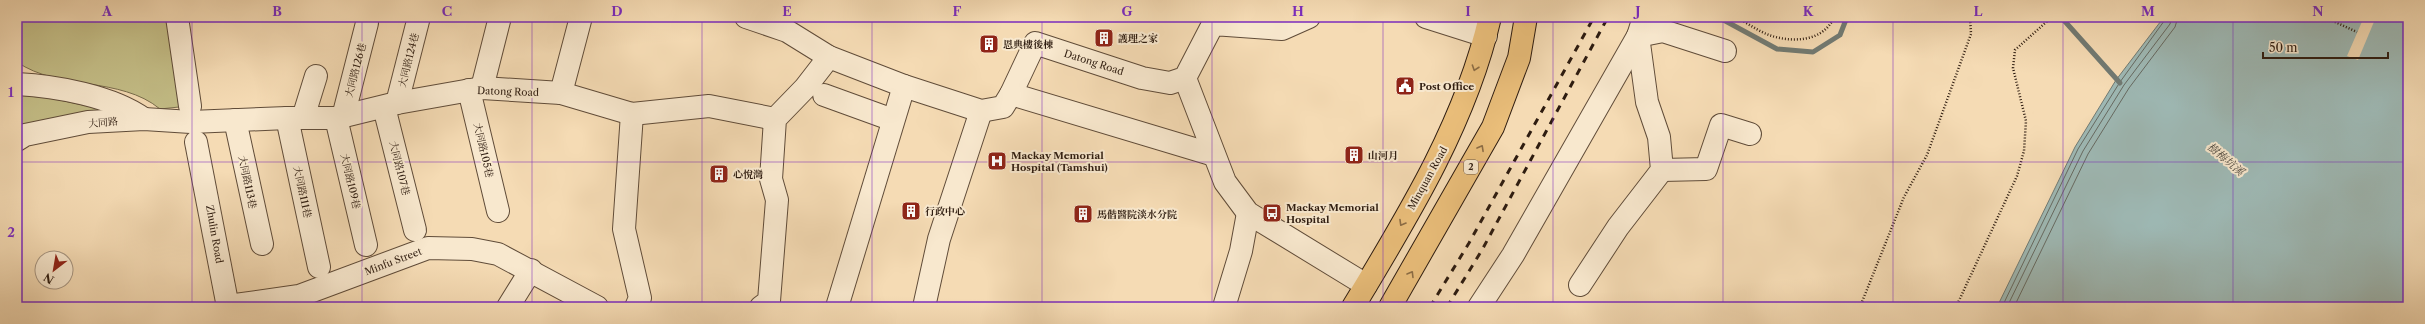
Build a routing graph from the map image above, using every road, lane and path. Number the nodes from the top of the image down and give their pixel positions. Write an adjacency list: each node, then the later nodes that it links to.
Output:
1 (177, 17): 28 (street)
2 (419, 17): 29 (street, 大同路124巷)
3 (500, 17): 24 (street)
4 (581, 17): 25 (street)
5 (746, 17): 19 (street, Datong Road)
6 (1309, 17): 21 (street)
7 (1426, 17): 15 (street)
8 (1526, 17): 61 (main road, 2, one-way to 8)
9 (1736, 17): 10 (path)
10 (1834, 17)
11 (1970, 17): 63 (path)
12 (2052, 17): 64 (path)
13 (2324, 17): 17 (path)
14 (367, 23): 34 (street, 大同路126巷)
15 (1488, 26): 50 (main road, Minquan Road, one-way to 50)
16 (1641, 26): 18 (street); 42 (street); 62 (street)
17 (2357, 32)
18 (1725, 51)
19 (829, 57): 23 (street, Datong Road); 35 (street)
20 (316, 76): 33 (street)
21 (1184, 78): 26 (street, Datong Road); 41 (street)
22 (17, 84): 32 (street)
23 (904, 86): 30 (street, Datong Road); 37 (street)
24 (476, 89): 25 (street, Datong Road); 29 (street, Datong Road); 43 (street, 大同路105巷)
25 (561, 93): 31 (street, Datong Road)
26 (1011, 94): 30 (street, Datong Road); 41 (street)
27 (824, 95): 37 (street)
28 (191, 99)
29 (391, 105): 34 (street, Datong Road); 45 (street, 大同路107巷)
30 (981, 111): 58 (street)
31 (632, 114): 35 (street, Datong Road); 55 (street)
32 (144, 118): 36 (street, Datong Road); 39 (street, 大同路)
33 (295, 118): 34 (street, Datong Road); 36 (street, Datong Road); 48 (street, 大同路111巷)
34 (339, 118): 47 (street, 大同路109巷)
35 (775, 119): 56 (street)
36 (235, 120): 46 (street, 大同路113巷)
37 (893, 120): 57 (street)
38 (1750, 134): 42 (street)
39 (17, 140)
40 (200, 148): 52 (street, Zhulin Road)
41 (1214, 155): 44 (street)
42 (1662, 170): 51 (street)
43 (498, 211)
44 (1248, 213): 50 (street); 59 (street)
45 (416, 230)
46 (262, 244)
47 (366, 244)
48 (318, 267)
49 (531, 270): 52 (street, Minfu Street); 53 (street); 54 (street, Minfu Street)
50 (1366, 284): 60 (main road, Minquan Road)
51 (1580, 285)
52 (228, 307)
53 (508, 307)
54 (597, 307)
55 (636, 307)
56 (761, 307)
57 (836, 307)
58 (924, 307)
59 (1224, 307)
60 (1353, 307)
61 (1390, 307)
62 (1479, 307)
63 (1860, 307)
64 (1956, 307)

